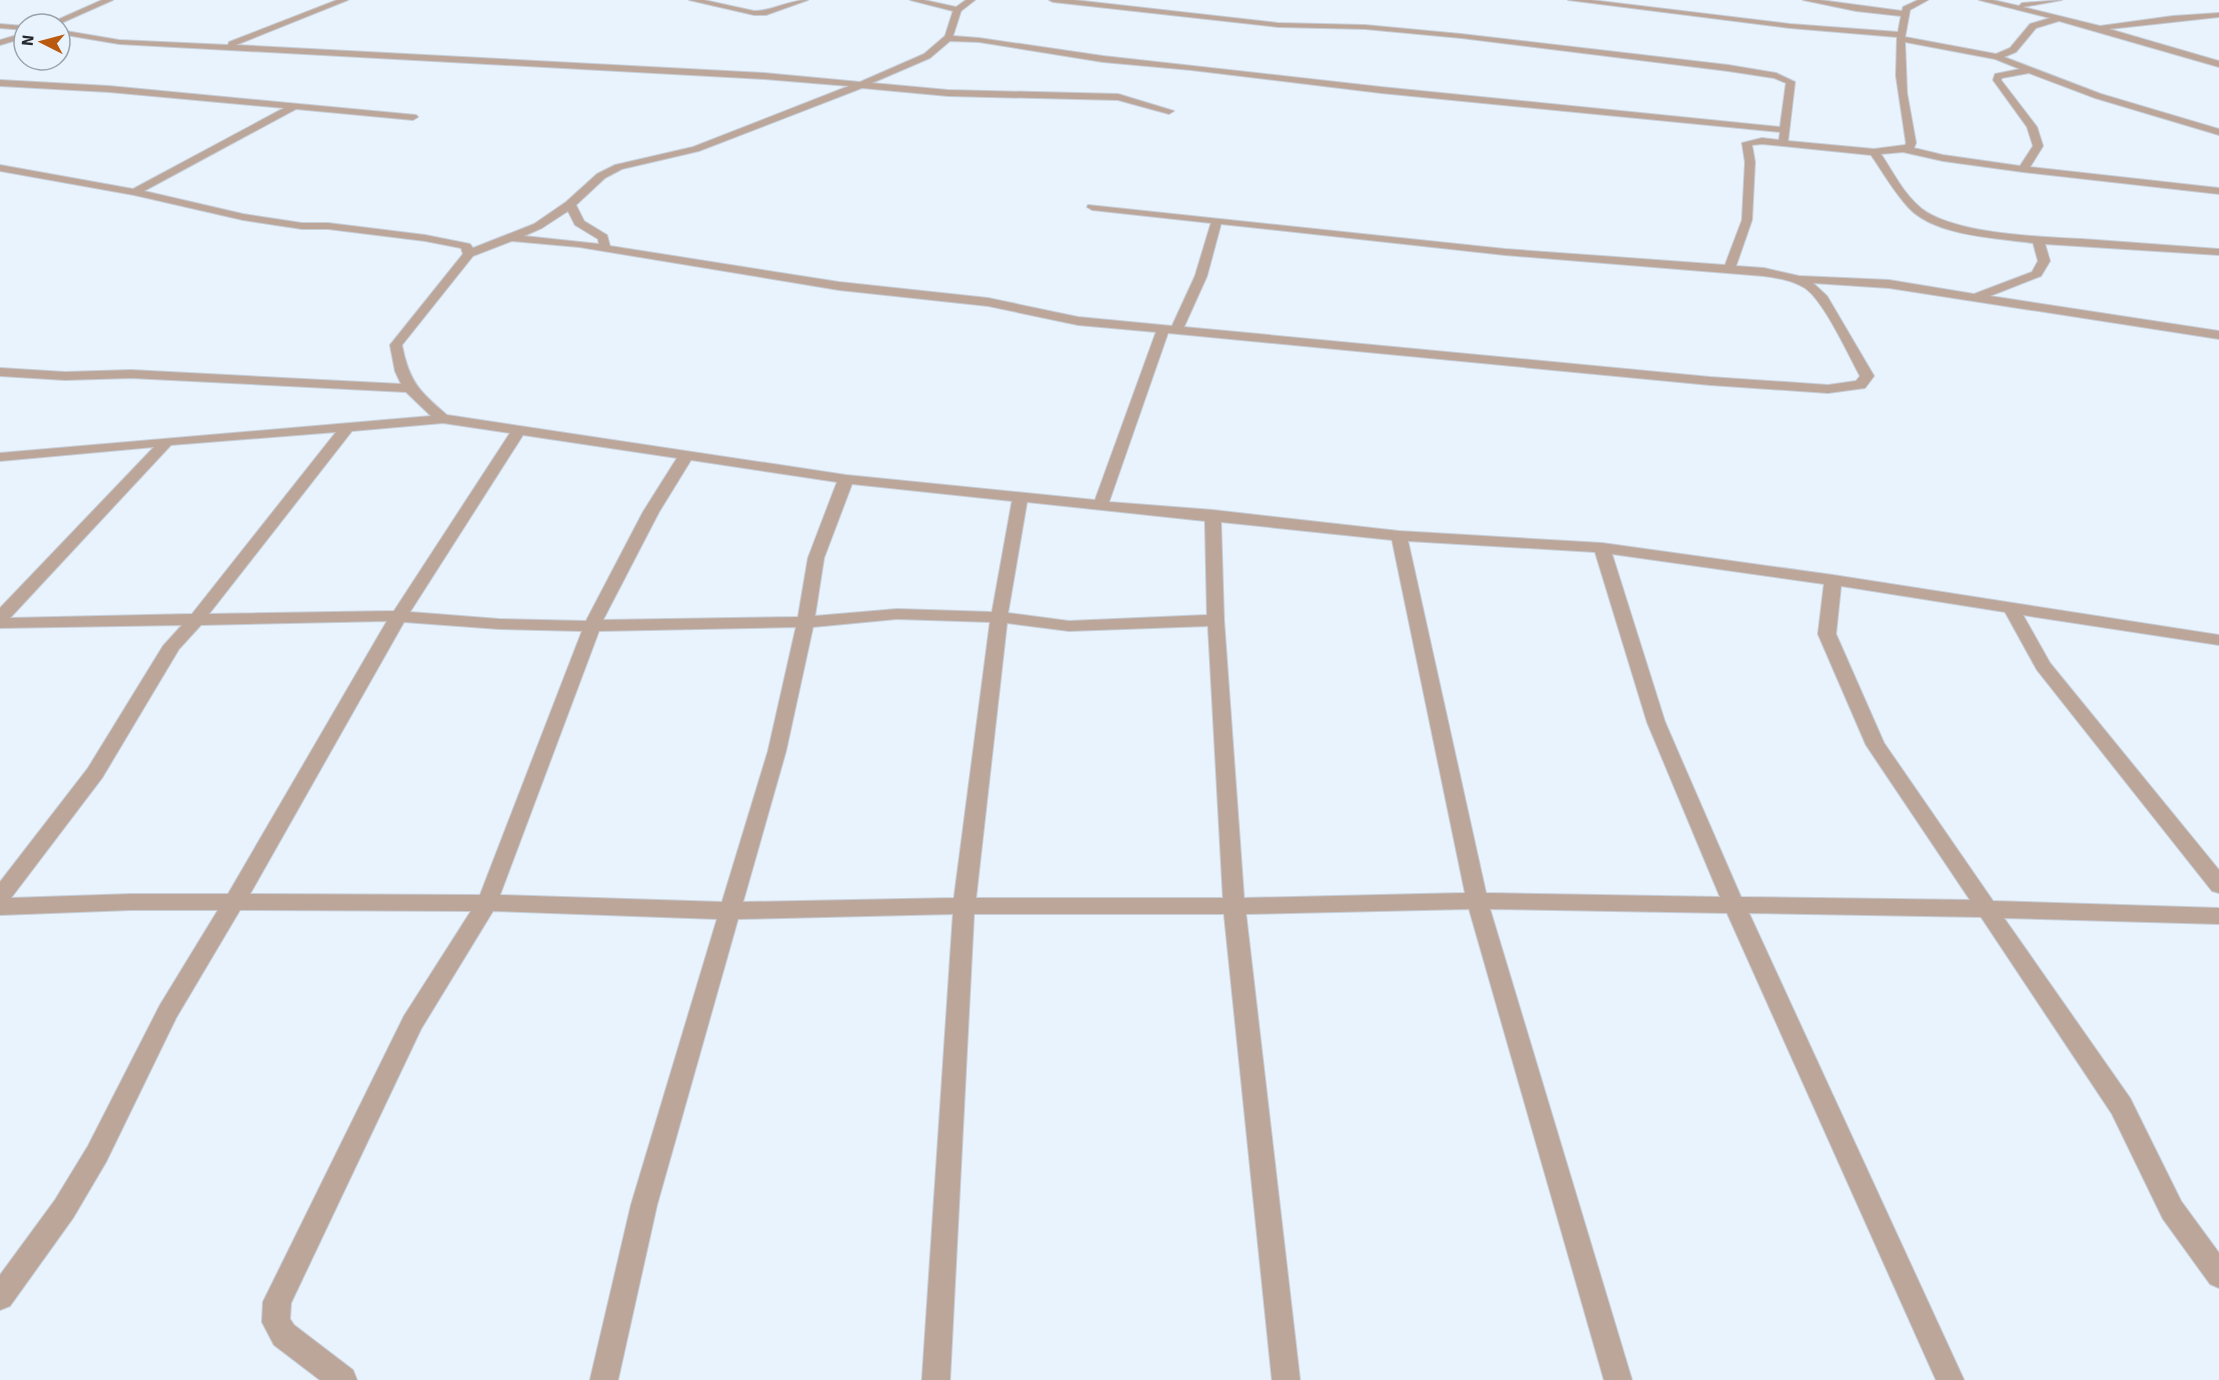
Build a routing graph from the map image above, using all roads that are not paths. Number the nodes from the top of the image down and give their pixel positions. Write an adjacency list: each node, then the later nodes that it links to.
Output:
1 (109, 0): 17 (street)
2 (344, 0): 23 (street)
3 (693, 0): 4 (street)
4 (804, 0)
5 (914, 0): 14 (street)
6 (971, 0): 14 (street)
7 (1053, 0): 32 (street)
8 (1572, 0): 21 (street)
9 (1807, 0): 15 (street)
10 (1924, 0): 15 (street)
11 (1983, 0): 13 (street)
12 (2058, 0): 13 (street)
13 (2011, 7): 18 (street)
14 (957, 10): 22 (street)
15 (1905, 14): 21 (street)
16 (2219, 15): 19 (street)
17 (72, 16)
18 (2059, 19): 19 (street); 24 (street)
19 (2096, 28): 25 (street)
20 (72, 34): 23 (street)
21 (1901, 37): 24 (street); 35 (street)
22 (948, 38): 28 (street); 32 (street)
23 (225, 46): 28 (street)
24 (1997, 57): 26 (street)
25 (2219, 64)
26 (2031, 70): 33 (street); 38 (street)
27 (0, 83): 29 (street)
28 (863, 84): 30 (street); 41 (street)
29 (293, 107): 31 (street); 40 (street)
30 (1169, 111)
31 (413, 117)
32 (1784, 130): 34 (street)
33 (2219, 132)
34 (1783, 144): 36 (street); 49 (street)
35 (1905, 149): 36 (street); 38 (street)
36 (1874, 152): 45 (street)
37 (0, 168): 40 (street)
38 (2023, 169): 39 (street)
39 (2219, 191)
40 (134, 192): 48 (street)
41 (570, 204): 44 (street); 46 (street)
42 (1092, 207): 43 (street)
43 (1217, 220): 49 (street); 52 (street)
44 (509, 237): 46 (street); 48 (street)
45 (2038, 240): 47 (street); 51 (street)
46 (605, 248): 52 (street)
47 (2219, 252)
48 (470, 254): 55 (street)
49 (1729, 270): 50 (street)
50 (1798, 279): 51 (street); 52 (street)
51 (1975, 297): 53 (street)
52 (1170, 329): 65 (street)
53 (2219, 335)
54 (0, 372): 55 (street)
55 (408, 388): 56 (street)
56 (443, 419): 57 (street); 58 (street)
57 (347, 427): 59 (street); 74 (street)
58 (518, 432): 61 (street); 71 (street)
59 (167, 441): 60 (street); 73 (street)
60 (8, 456): 62 (street)
61 (686, 456): 63 (street); 78 (street)
62 (0, 471)
63 (846, 479): 64 (street); 76 (street)
64 (1020, 496): 65 (street); 72 (street)
65 (1101, 504): 66 (street)
66 (1213, 516): 67 (street); 75 (street)
67 (1399, 536): 68 (street); 82 (street)
68 (1602, 548): 69 (street); 85 (street)
69 (1833, 580): 70 (street); 89 (street)
70 (2011, 608): 79 (street); 80 (street)
71 (399, 616): 74 (street); 78 (street); 83 (street)
72 (999, 616): 75 (street); 76 (street); 86 (street)
73 (0, 618)
74 (196, 620): 77 (street); 81 (street)
75 (1216, 620): 87 (street)
76 (806, 622): 78 (street); 90 (street)
77 (0, 623)
78 (592, 626): 84 (street)
79 (2219, 640)
80 (2219, 885)
81 (0, 897)
82 (1477, 901): 85 (street); 87 (street); 98 (street)
83 (234, 903): 84 (street); 88 (street); 93 (street)
84 (487, 903): 90 (street); 94 (street)
85 (1734, 905): 89 (street); 99 (street)
86 (964, 906): 87 (street); 90 (street); 96 (street)
87 (1234, 906): 97 (street)
88 (0, 907)
89 (1986, 909): 91 (street); 92 (street)
90 (731, 911): 95 (street)
91 (2219, 916)
92 (2219, 1275)
93 (0, 1297)
94 (343, 1380)
95 (604, 1380)
96 (936, 1380)
97 (1286, 1380)
98 (1618, 1380)
99 (1950, 1380)

